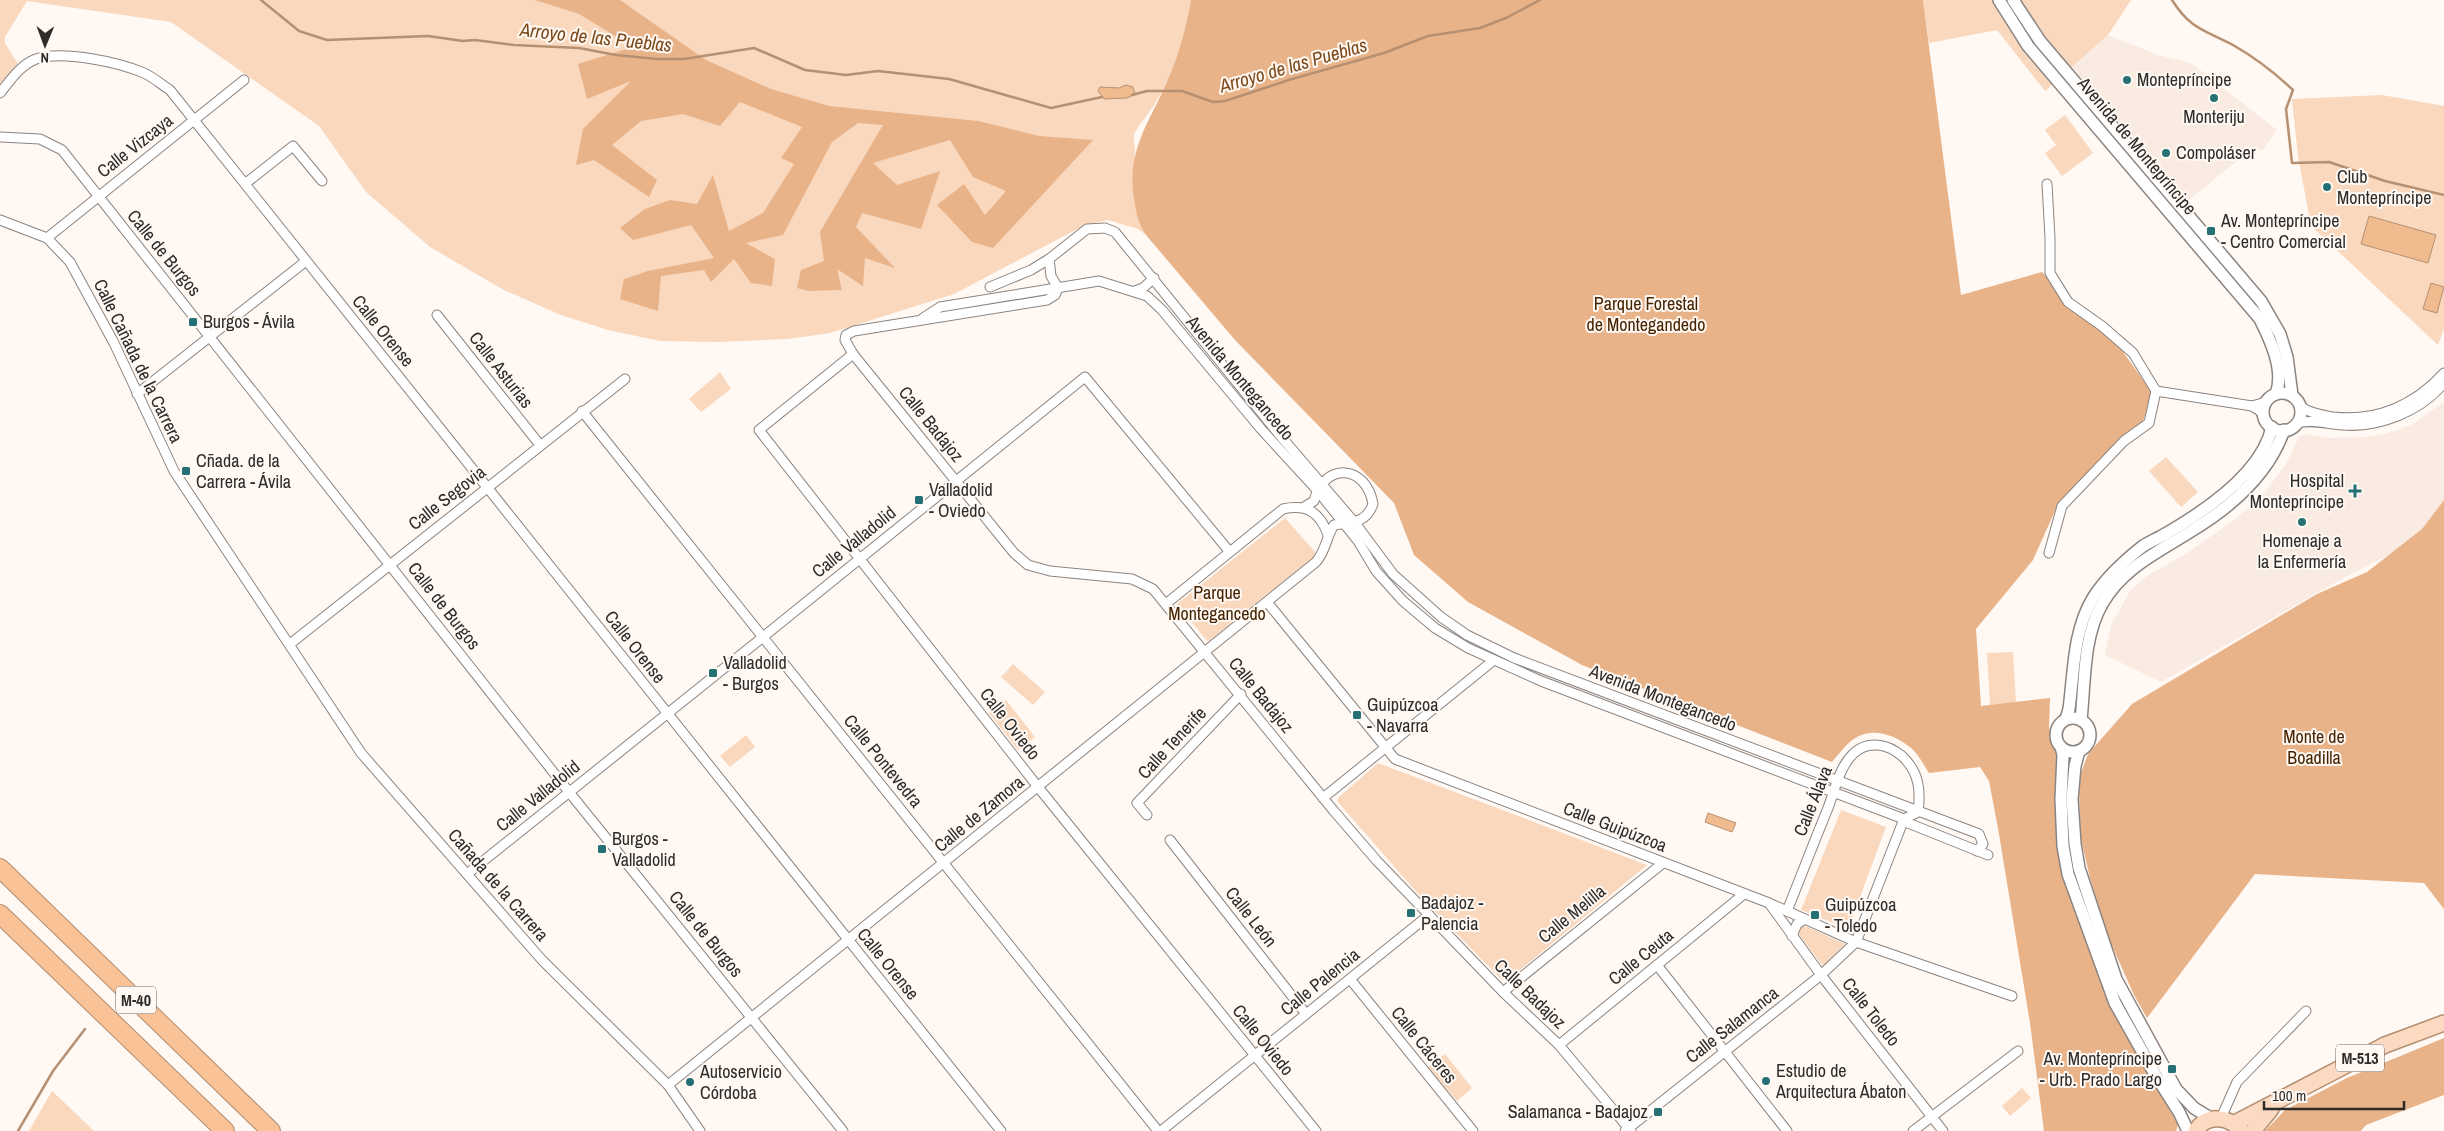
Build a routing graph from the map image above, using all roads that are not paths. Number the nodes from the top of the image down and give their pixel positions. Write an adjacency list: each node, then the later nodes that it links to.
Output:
1 (1999, 0): 28 (street, Avenida de Montepríncipe)
2 (2013, 0): 29 (street, Avenida de Montepríncipe)
3 (244, 80): 5 (street, Calle Vizcaya)
4 (0, 93): 5 (street, Calle Orense)
5 (194, 120): 8 (street, Calle Orense); 10 (street, Calle Vizcaya)
6 (0, 137): 10 (street, Calle de Burgos)
7 (322, 181): 8 (street)
8 (246, 183): 14 (street, Calle Orense)
9 (2047, 184): 26 (street)
10 (98, 196): 12 (street, Calle Vizcaya); 21 (street, Calle de Burgos)
11 (0, 220): 12 (street, Calle Cañada de la Carrera)
12 (47, 238): 27 (street, Calle Cañada de la Carrera)
13 (1049, 259): 15 (street, Avenida Montegancedo); 16 (street, Avenida Montegancedo); 17 (street)
14 (306, 261): 21 (street); 38 (street, Calle Orense)
15 (1154, 278): 18 (street); 39 (street, Avenida Montegancedo)
16 (990, 287)
17 (1058, 288): 18 (street, Avenida Montegancedo); 20 (street, Avenida Montegancedo)
18 (1135, 291): 39 (street, Avenida Montegancedo)
19 (437, 315): 36 (street, Calle Asturias)
20 (845, 336): 22 (street, Calle Badajoz)
21 (210, 337): 27 (street); 47 (street, Calle de Burgos)
22 (854, 354): 37 (street, Calle Badajoz); 46 (street, Calle Oviedo)
23 (2444, 373): 30 (street)
24 (624, 379): 32 (street, Calle Segovia)
25 (2444, 384): 33 (street)
26 (2156, 391): 31 (street); 45 (street)
27 (137, 394): 51 (street, Calle Cañada de la Carrera)
28 (2276, 394): 29 (street); 31 (street)
29 (2292, 396): 30 (street)
30 (2300, 406): 33 (street)
31 (2265, 408): 34 (street)
32 (582, 411): 36 (street, Calle Segovia); 50 (street, Calle Pontevedra)
33 (2297, 423): 35 (street)
34 (2272, 427): 35 (street); 56 (street)
35 (2284, 430): 57 (street)
36 (540, 445): 38 (street, Calle Segovia)
37 (956, 482): 44 (street, Calle Valladolid); 46 (street, Calle Valladolid); 49 (street, Calle Badajoz)
38 (487, 487): 47 (street, Calle Segovia); 55 (street, Calle Orense)
39 (1319, 487): 40 (street); 41 (street, Avenida Montegancedo); 41 (street); 42 (street, Avenida Montegancedo)
40 (1304, 507): 43 (street); 44 (street)
41 (1355, 523): 42 (street); 61 (street, Avenida Montegancedo)
42 (1343, 524): 43 (street); 53 (street, Avenida Montegancedo)
43 (1328, 535): 48 (street, Calle de Zamora)
44 (1229, 552): 49 (street)
45 (2050, 553)
46 (858, 560): 50 (street, Calle Valladolid); 62 (street, Calle Oviedo)
47 (390, 564): 51 (street, Calle Segovia); 63 (street, Calle de Burgos)
48 (1267, 602): 52 (street, Calle de Zamora); 58 (street, Calle Guipúzcoa)
49 (1167, 603): 52 (street, Calle Badajoz)
50 (764, 638): 55 (street, Calle Valladolid); 72 (street, Calle Pontevedra)
51 (290, 644): 75 (street, Cañada de la Carrera)
52 (1206, 652): 54 (street, Calle Badajoz); 62 (street, Calle de Zamora)
53 (1494, 660): 58 (street); 64 (street, Avenida Montegancedo)
54 (1240, 694): 65 (street, Calle Badajoz); 67 (street, Calle Tenerife)
55 (667, 714): 63 (street, Calle Valladolid); 83 (street, Calle Orense)
56 (2066, 719): 57 (street); 59 (street)
57 (2081, 720): 60 (street)
58 (1385, 747): 65 (street); 73 (street, Calle Guipúzcoa)
59 (2061, 747): 60 (street); 114 (street)
60 (2079, 751): 101 (street)
61 (1837, 781): 64 (street, Calle Álava); 66 (street, Avenida Montegancedo); 66 (street, Calle Álava)
62 (1038, 786): 72 (street, Calle de Zamora); 97 (street, Calle Oviedo)
63 (569, 792): 75 (street, Calle Valladolid); 92 (street, Calle de Burgos)
64 (1834, 792): 68 (street, Avenida Montegancedo); 78 (street, Calle Álava)
65 (1323, 798): 80 (street, Calle Badajoz)
66 (1918, 812): 68 (street); 70 (street, Avenida Montegancedo)
67 (1147, 815)
68 (1904, 819): 70 (street, Avenida Montegancedo); 84 (street)
69 (1170, 840): 91 (street, Calle León)
70 (1977, 851): 71 (street, Avenida Montegancedo)
71 (1988, 855)
72 (944, 862): 83 (street, Calle de Zamora); 108 (street, Calle Pontevedra)
73 (1662, 862): 76 (street, Calle Guipúzcoa); 88 (street, Calle Melilla)
74 (0, 868): 104 (highway, M-40)
75 (467, 874): 98 (street, Cañada de la Carrera)
76 (1744, 894): 77 (street, Calle Guipúzcoa); 85 (street, Calle Ceuta)
77 (1769, 903): 78 (street, Calle Guipúzcoa); 82 (street, Calle Toledo)
78 (1787, 911): 81 (street, Calle Guipúzcoa)
79 (0, 914): 103 (highway, M-40)
80 (1429, 915): 87 (street, Calle Palencia); 88 (street, Calle Badajoz)
81 (1805, 919): 82 (street); 84 (street, Calle Guipúzcoa)
82 (1792, 936): 86 (street, Calle Toledo)
83 (848, 940): 92 (street, Calle de Zamora); 107 (street, Calle Orense)
84 (1856, 942): 86 (street, Calle Salamanca); 89 (street, Calle Guipúzcoa)
85 (1657, 965): 94 (street, Calle Ceuta); 95 (street)
86 (1821, 975): 95 (street, Calle Salamanca); 100 (street, Calle Toledo)
87 (1350, 979): 91 (street, Calle Palencia); 110 (street, Calle Cáceres)
88 (1503, 992): 94 (street, Calle Badajoz)
89 (2012, 996)
90 (2306, 1011): 101 (street)
91 (1306, 1014): 97 (street, Calle Palencia)
92 (752, 1017): 98 (street, Calle de Zamora); 106 (street, Calle de Burgos)
93 (2444, 1023): 99 (main road, M-513)
94 (1559, 1045): 102 (street, Calle Badajoz)
95 (1724, 1051): 102 (street, Calle Salamanca); 111 (street)
96 (2018, 1052): 100 (street)
97 (1255, 1055): 108 (street, Calle Palencia); 109 (street, Calle Oviedo)
98 (668, 1084): 105 (street, Cañada de la Carrera)
99 (2278, 1100): 101 (main road, M-513); 116 (main road, M-513)
100 (1931, 1116): 112 (street); 113 (street, Calle Toledo)
101 (2228, 1123): 115 (main road, M-513)
102 (1628, 1130)
103 (225, 1131)
104 (271, 1131)
105 (700, 1131)
106 (843, 1131)
107 (1001, 1131)
108 (1160, 1131)
109 (1316, 1131)
110 (1473, 1131)
111 (1787, 1131)
112 (1913, 1131)
113 (1943, 1131)
114 (2188, 1131)
115 (2196, 1131)
116 (2253, 1131)

